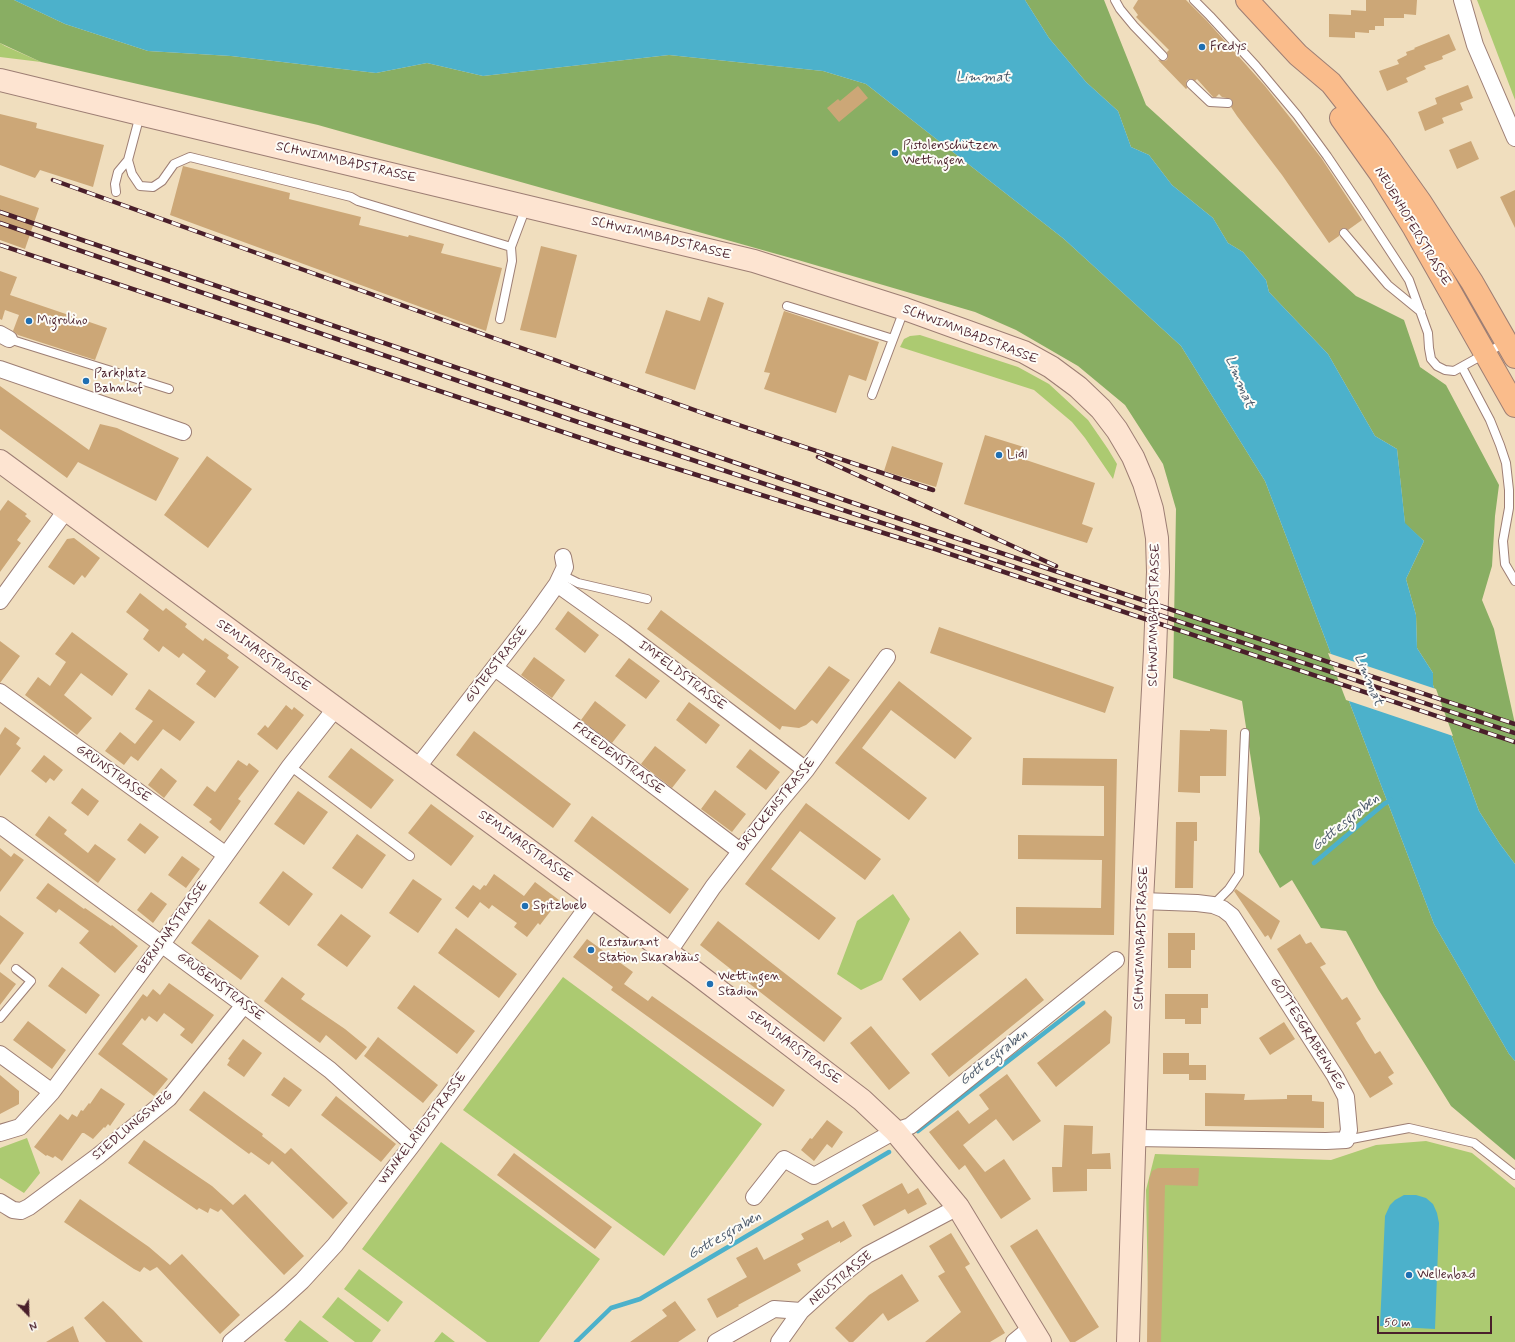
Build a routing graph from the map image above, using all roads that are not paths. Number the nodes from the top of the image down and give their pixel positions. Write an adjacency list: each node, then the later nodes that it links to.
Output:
1 (1115, 0): 6 (lane)
2 (1194, 0): 19 (lane)
3 (1247, 0): 5 (main road, NEUENHOFERSTRASSE)
4 (1462, 0): 11 (street)
5 (1298, 55): 23 (main road, NEUENHOFERSTRASSE); 24 (main road, NEUENHOFERSTRASSE)
6 (1163, 56)
7 (0, 80): 10 (main road, SCHWIMMBADSTRASSE)
8 (1191, 84): 9 (lane)
9 (1228, 103)
10 (140, 114): 12 (lane); 14 (main road, SCHWIMMBADSTRASSE)
11 (1515, 138)
12 (128, 160): 13 (lane); 16 (lane)
13 (116, 192)
14 (526, 206): 16 (lane); 18 (main road, SCHWIMMBADSTRASSE)
15 (1344, 233): 19 (lane)
16 (511, 247): 20 (lane)
17 (787, 306): 22 (lane)
18 (905, 309): 22 (lane); 51 (main road, SCHWIMMBADSTRASSE)
19 (1421, 312): 25 (lane)
20 (500, 320)
21 (4, 336): 27 (lane)
22 (893, 339): 28 (lane)
23 (1511, 349): 24 (lane)
24 (1486, 354): 25 (lane); 29 (main road, NEUENHOFERSTRASSE)
25 (1462, 367): 35 (lane)
26 (0, 369): 30 (street)
27 (169, 388)
28 (872, 395)
29 (1515, 406)
30 (183, 432)
31 (0, 461): 32 (main road, SEMINARSTRASSE)
32 (67, 509): 37 (street); 41 (main road, SEMINARSTRASSE)
33 (563, 557): 34 (street)
34 (560, 580): 36 (lane); 39 (street, GÜTERSTRASSE); 45 (street, IMFELDSTRASSE)
35 (1515, 581)
36 (647, 599)
37 (0, 601)
38 (887, 657): 45 (street, BRÜCKENSTRASSE)
39 (495, 668): 44 (street, GÜTERSTRASSE); 47 (street, FRIEDENSTRASSE)
40 (0, 692): 48 (street, GRÜNSTRASSE)
41 (335, 709): 43 (street, BERNINASTRASSE); 44 (main road, SEMINARSTRASSE)
42 (1245, 733): 52 (lane)
43 (290, 766): 48 (street, BERNINASTRASSE); 49 (lane)
44 (417, 768): 50 (main road, SEMINARSTRASSE)
45 (806, 770): 47 (street, BRÜCKENSTRASSE)
46 (0, 825): 53 (street, GRUBENSTRASSE)
47 (740, 851): 54 (street, BRÜCKENSTRASSE)
48 (226, 855): 53 (street, BERNINASTRASSE)
49 (410, 856)
50 (594, 898): 54 (main road, SEMINARSTRASSE); 65 (street, WINKELRIEDSTRASSE)
51 (1142, 901): 52 (street, GOTTESGRABENWEG); 63 (main road, SCHWIMMBADSTRASSE)
52 (1213, 905): 64 (street, GOTTESGRABENWEG)
53 (162, 944): 57 (street, GRUBENSTRASSE); 60 (street, BERNINASTRASSE)
54 (668, 953): 61 (main road, SEMINARSTRASSE)
55 (1116, 960): 61 (street)
56 (16, 969): 58 (lane)
57 (244, 1005): 65 (street, GRUBENSTRASSE); 68 (street, SIEDLUNGSWEG)
58 (0, 1018)
59 (0, 1054): 60 (street)
60 (52, 1092): 62 (street, BERNINASTRASSE)
61 (895, 1131): 67 (street); 69 (main road, SEMINARSTRASSE)
62 (0, 1133)
63 (1135, 1138): 64 (street); 76 (main road, SCHWIMMBADSTRASSE)
64 (1346, 1140): 66 (lane)
65 (413, 1144): 72 (street, WINKELRIEDSTRASSE)
66 (1515, 1175)
67 (754, 1197)
68 (0, 1202)
69 (958, 1207): 70 (street, NEUSTRASSE); 71 (main road, SEMINARSTRASSE)
70 (801, 1312): 73 (street); 74 (street, NEUSTRASSE)
71 (1036, 1335): 75 (street)
72 (231, 1342)
73 (716, 1342)
74 (779, 1342)
75 (1014, 1342)
76 (1128, 1342)

